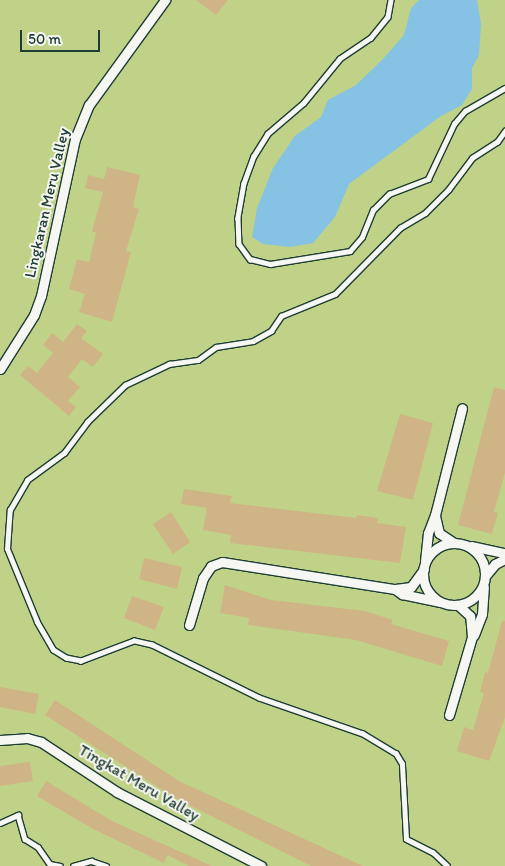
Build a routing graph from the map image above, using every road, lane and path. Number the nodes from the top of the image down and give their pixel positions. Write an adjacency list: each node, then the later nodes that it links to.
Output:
1 (165, 0): 5 (street, Lingkaran Meru Valley)
2 (391, 0): 3 (lane)
3 (505, 88)
4 (505, 131): 25 (lane)
5 (0, 369)
6 (462, 408): 7 (street)
7 (435, 515): 8 (street); 11 (street)
8 (459, 543): 9 (street); 11 (street); 12 (street)
9 (505, 553)
10 (505, 559): 12 (street)
11 (424, 567): 13 (street); 14 (street)
12 (485, 580): 15 (street); 17 (street)
13 (394, 589): 14 (street); 16 (street)
14 (443, 603): 15 (street)
15 (458, 605): 17 (street)
16 (190, 625)
17 (472, 637): 18 (street)
18 (449, 715)
19 (0, 740): 24 (street, Tingkat Meru Valley)
20 (0, 823): 21 (lane)
21 (60, 866)
22 (73, 866): 23 (lane)
23 (106, 866)
24 (261, 866)
25 (447, 866)

